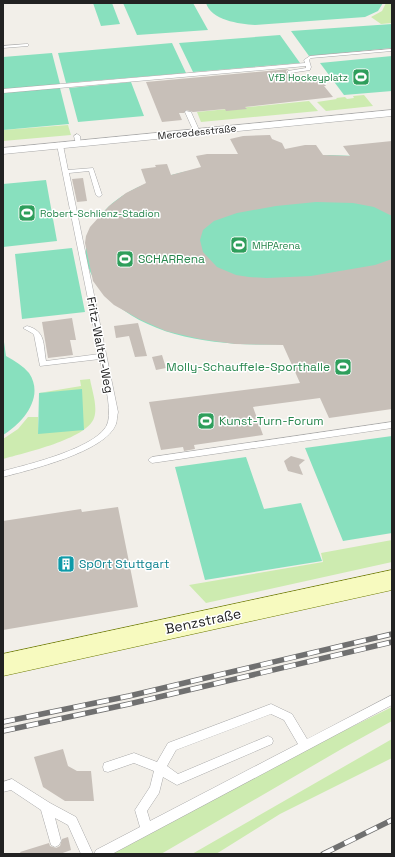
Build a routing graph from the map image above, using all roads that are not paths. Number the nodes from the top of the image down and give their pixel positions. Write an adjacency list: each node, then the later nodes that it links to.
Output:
1 (26, 45): 2 (lane)
2 (3, 47)
3 (392, 50): 4 (lane)
4 (308, 64): 5 (lane); 6 (lane)
5 (290, 72)
6 (3, 91)
7 (188, 112): 9 (lane)
8 (392, 113): 9 (street, Mercedesstraße)
9 (197, 132): 10 (street, Mercedesstraße)
10 (60, 145): 11 (street, Mercedesstraße); 12 (lane, Fritz-Walter-Weg)
11 (3, 151)
12 (66, 172): 13 (lane); 15 (lane, Fritz-Walter-Weg)
13 (99, 195)
14 (27, 328): 15 (lane)
15 (103, 356): 18 (lane, Fritz-Walter-Weg)
16 (392, 425): 17 (lane)
17 (152, 460)
18 (3, 474)
19 (392, 580): 20 (main road, Benzstraße)
20 (7, 663)
21 (392, 700): 23 (lane)
22 (268, 741): 25 (lane)
23 (305, 746): 25 (lane); 28 (lane)
24 (108, 767): 25 (lane)
25 (160, 768): 28 (lane)
26 (3, 787): 27 (lane)
27 (46, 807): 29 (lane); 30 (lane)
28 (147, 829): 31 (lane)
29 (55, 841)
30 (86, 854)
31 (100, 854)

